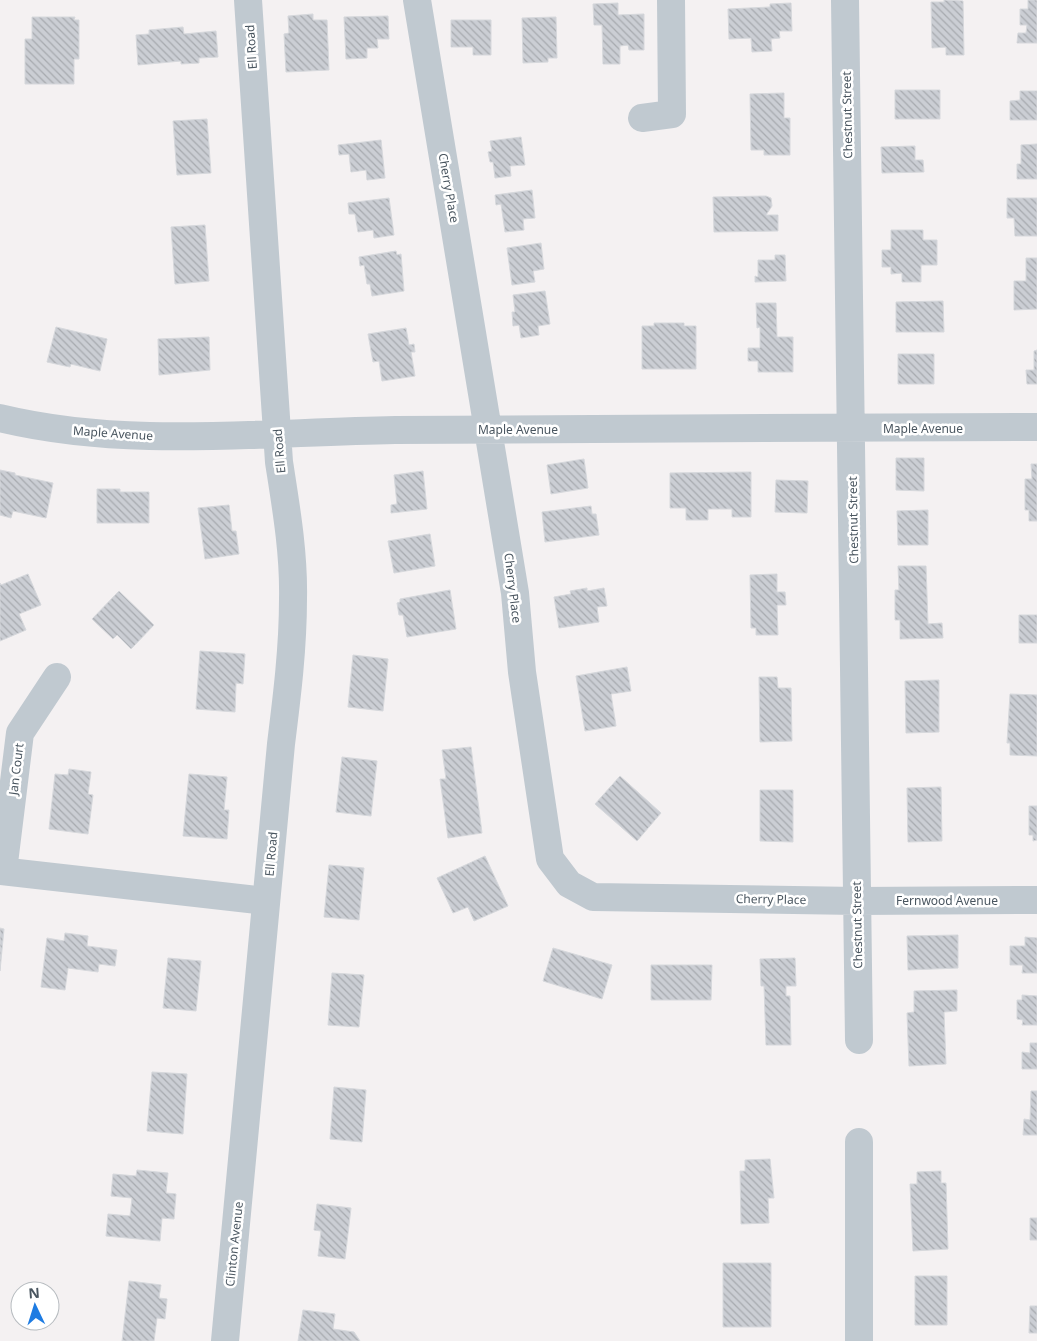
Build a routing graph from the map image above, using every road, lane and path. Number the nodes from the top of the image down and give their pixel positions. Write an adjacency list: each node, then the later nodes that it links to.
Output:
1 (248, 0): 10 (street, Ell Road)
2 (417, 0): 9 (street, Cherry Place)
3 (671, 0): 5 (street)
4 (845, 0): 7 (street, Chestnut Street)
5 (642, 118)
6 (0, 418): 10 (street, Maple Avenue)
7 (852, 428): 8 (street, Maple Avenue); 9 (street, Maple Avenue); 13 (street, Chestnut Street)
8 (1037, 428)
9 (489, 429): 10 (street, Maple Avenue); 13 (street, Cherry Place)
10 (277, 433): 15 (street, Ell Road)
11 (57, 677): 12 (street, Jan Court)
12 (2, 871): 15 (street)
13 (857, 900): 14 (street, Fernwood Avenue); 16 (street, Chestnut Street)
14 (1037, 900)
15 (266, 901): 18 (street, Ell Road)
16 (859, 1040)
17 (859, 1142): 20 (street)
18 (244, 1147): 19 (street, Clinton Avenue)
19 (225, 1341)
20 (859, 1341)

